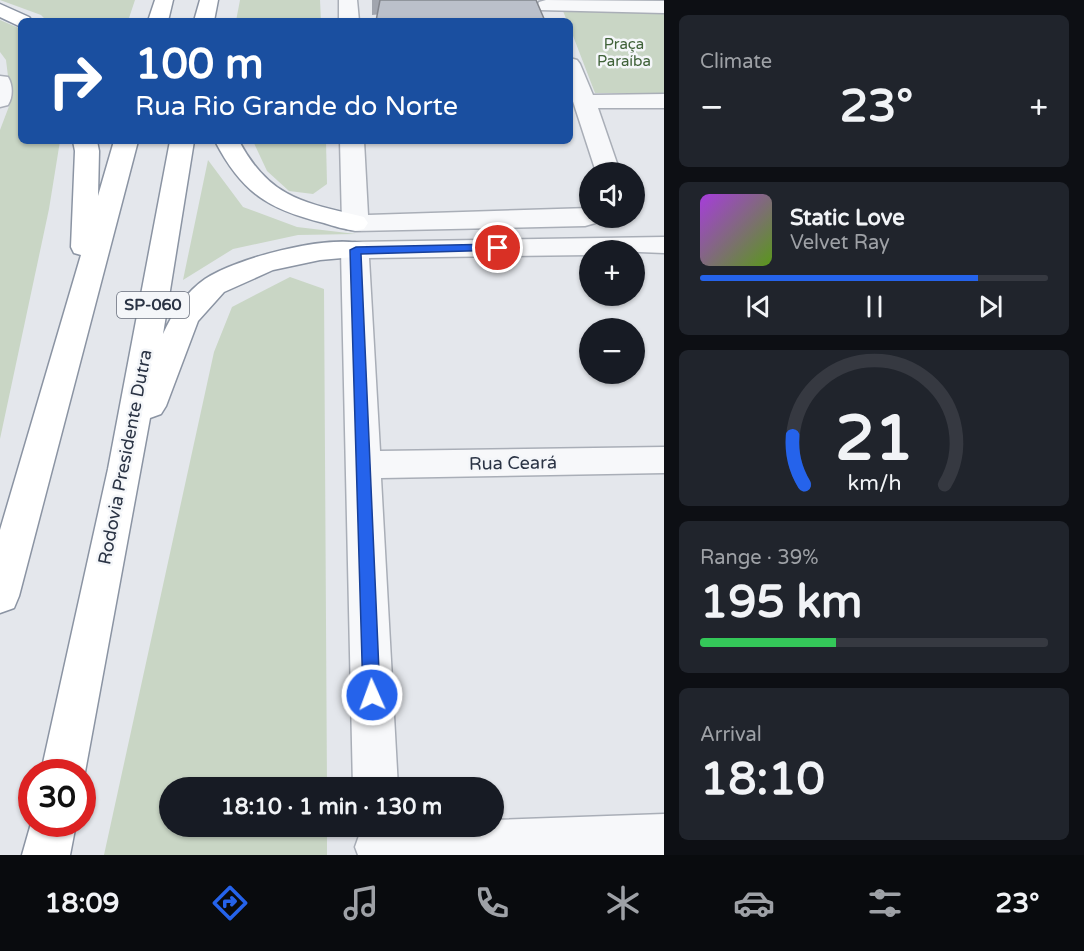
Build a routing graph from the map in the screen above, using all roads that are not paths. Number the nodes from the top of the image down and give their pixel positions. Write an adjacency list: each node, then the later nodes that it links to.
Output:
1 (164, 0): 7 (highway)
2 (209, 0): 8 (highway)
3 (348, 0): 9 (street)
4 (664, 7): 5 (street)
5 (548, 9)
6 (0, 10): 10 (highway)
7 (159, 18)
8 (205, 18)
9 (349, 18)
10 (18, 19)
11 (573, 72): 15 (street)
12 (0, 82): 13 (street)
13 (0, 100)
14 (664, 101): 15 (street)
15 (585, 102): 21 (street)
16 (86, 144): 25 (highway)
17 (125, 144): 25 (highway)
18 (181, 144): 28 (highway, Rodovia Presidente Dutra / SP-060)
19 (228, 144): 23 (highway)
20 (352, 144): 23 (street)
21 (605, 162)
22 (579, 218): 23 (street)
23 (355, 237): 24 (street); 27 (street); 28 (highway)
24 (664, 245)
25 (82, 303): 29 (highway)
26 (664, 460): 27 (street, Rua Ceará)
27 (362, 465): 31 (street)
28 (125, 469): 30 (highway, Rodovia Presidente Dutra / SP-060)
29 (0, 596)
30 (66, 759)
31 (375, 777)
32 (50, 837): 35 (highway)
33 (664, 837): 34 (street)
34 (378, 843)
35 (46, 855)

